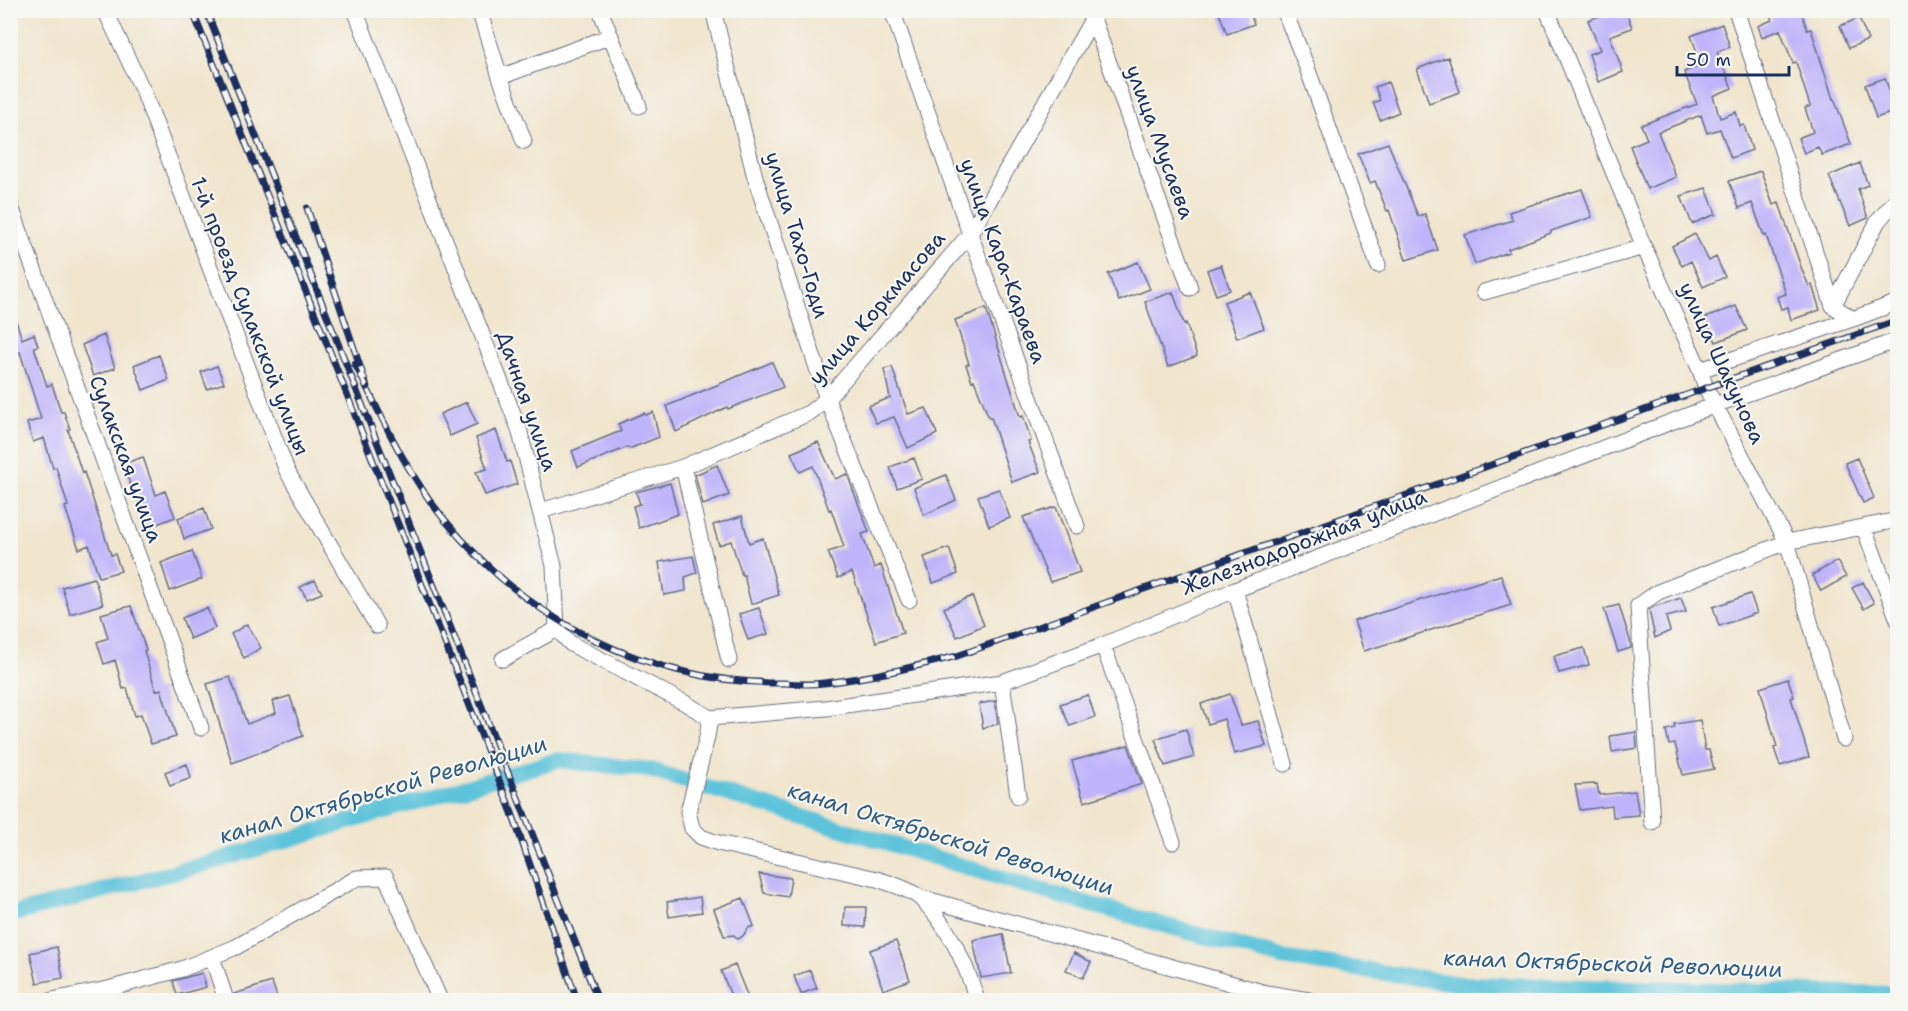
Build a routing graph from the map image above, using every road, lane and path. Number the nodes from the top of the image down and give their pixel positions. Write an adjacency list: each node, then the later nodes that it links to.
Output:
1 (105, 10): 38 (street, 1-й проезд Сулакской улицы)
2 (355, 10): 30 (street, Дачная улица)
3 (479, 10): 12 (street)
4 (600, 10): 11 (street)
5 (713, 10): 27 (street, улица Тахо-Годи)
6 (892, 10): 17 (street, улица Кара-Караева)
7 (1284, 10): 19 (street)
8 (1547, 10): 18 (street, улица Шакунова)
9 (1736, 10): 23 (street)
10 (1094, 13): 17 (street, улица Коркмасова); 20 (street, улица Мусаева)
11 (611, 36): 12 (street); 13 (street)
12 (500, 77): 14 (street)
13 (639, 106)
14 (524, 141)
15 (1898, 198): 23 (street)
16 (10, 204): 45 (street, Сулакская улица)
17 (969, 234): 27 (street, улица Коркмасова); 32 (street, улица Кара-Караева)
18 (1644, 247): 21 (street); 26 (street, улица Шакунова)
19 (1378, 265)
20 (1190, 288)
21 (1484, 292)
22 (1898, 302): 24 (street)
23 (1833, 306): 24 (street)
24 (1853, 319): 26 (street)
25 (1898, 340): 28 (street, Железнодорожная улица)
26 (1700, 370): 28 (street, улица Шакунова)
27 (827, 399): 29 (street, улица Коркмасова); 36 (street, улица Тахо-Годи)
28 (1715, 405): 34 (street, улица Шакунова); 35 (street, Железнодорожная улица)
29 (683, 467): 30 (street, улица Коркмасова); 42 (street)
30 (541, 511): 39 (street, Дачная улица)
31 (1898, 520): 33 (street)
32 (1077, 526)
33 (1864, 528): 34 (street); 37 (street)
34 (1787, 542): 46 (street, улица Шакунова); 49 (street)
35 (1235, 590): 40 (street, Железнодорожная улица); 47 (street)
36 (909, 600)
37 (1898, 620)
38 (377, 626)
39 (557, 629): 41 (street); 44 (street)
40 (1103, 645): 43 (street, Железнодорожная улица); 50 (street)
41 (503, 659)
42 (729, 660)
43 (1002, 682): 44 (street, Железнодорожная улица); 48 (street)
44 (710, 718): 51 (street)
45 (201, 728)
46 (1844, 739)
47 (1286, 764)
48 (1018, 796)
49 (1652, 822)
50 (1173, 842)
51 (919, 897): 56 (street); 57 (street)
52 (212, 957): 53 (street); 54 (street); 55 (street)
53 (52, 1000)
54 (226, 1000)
55 (440, 1000)
56 (977, 1000)
57 (1309, 1000)

